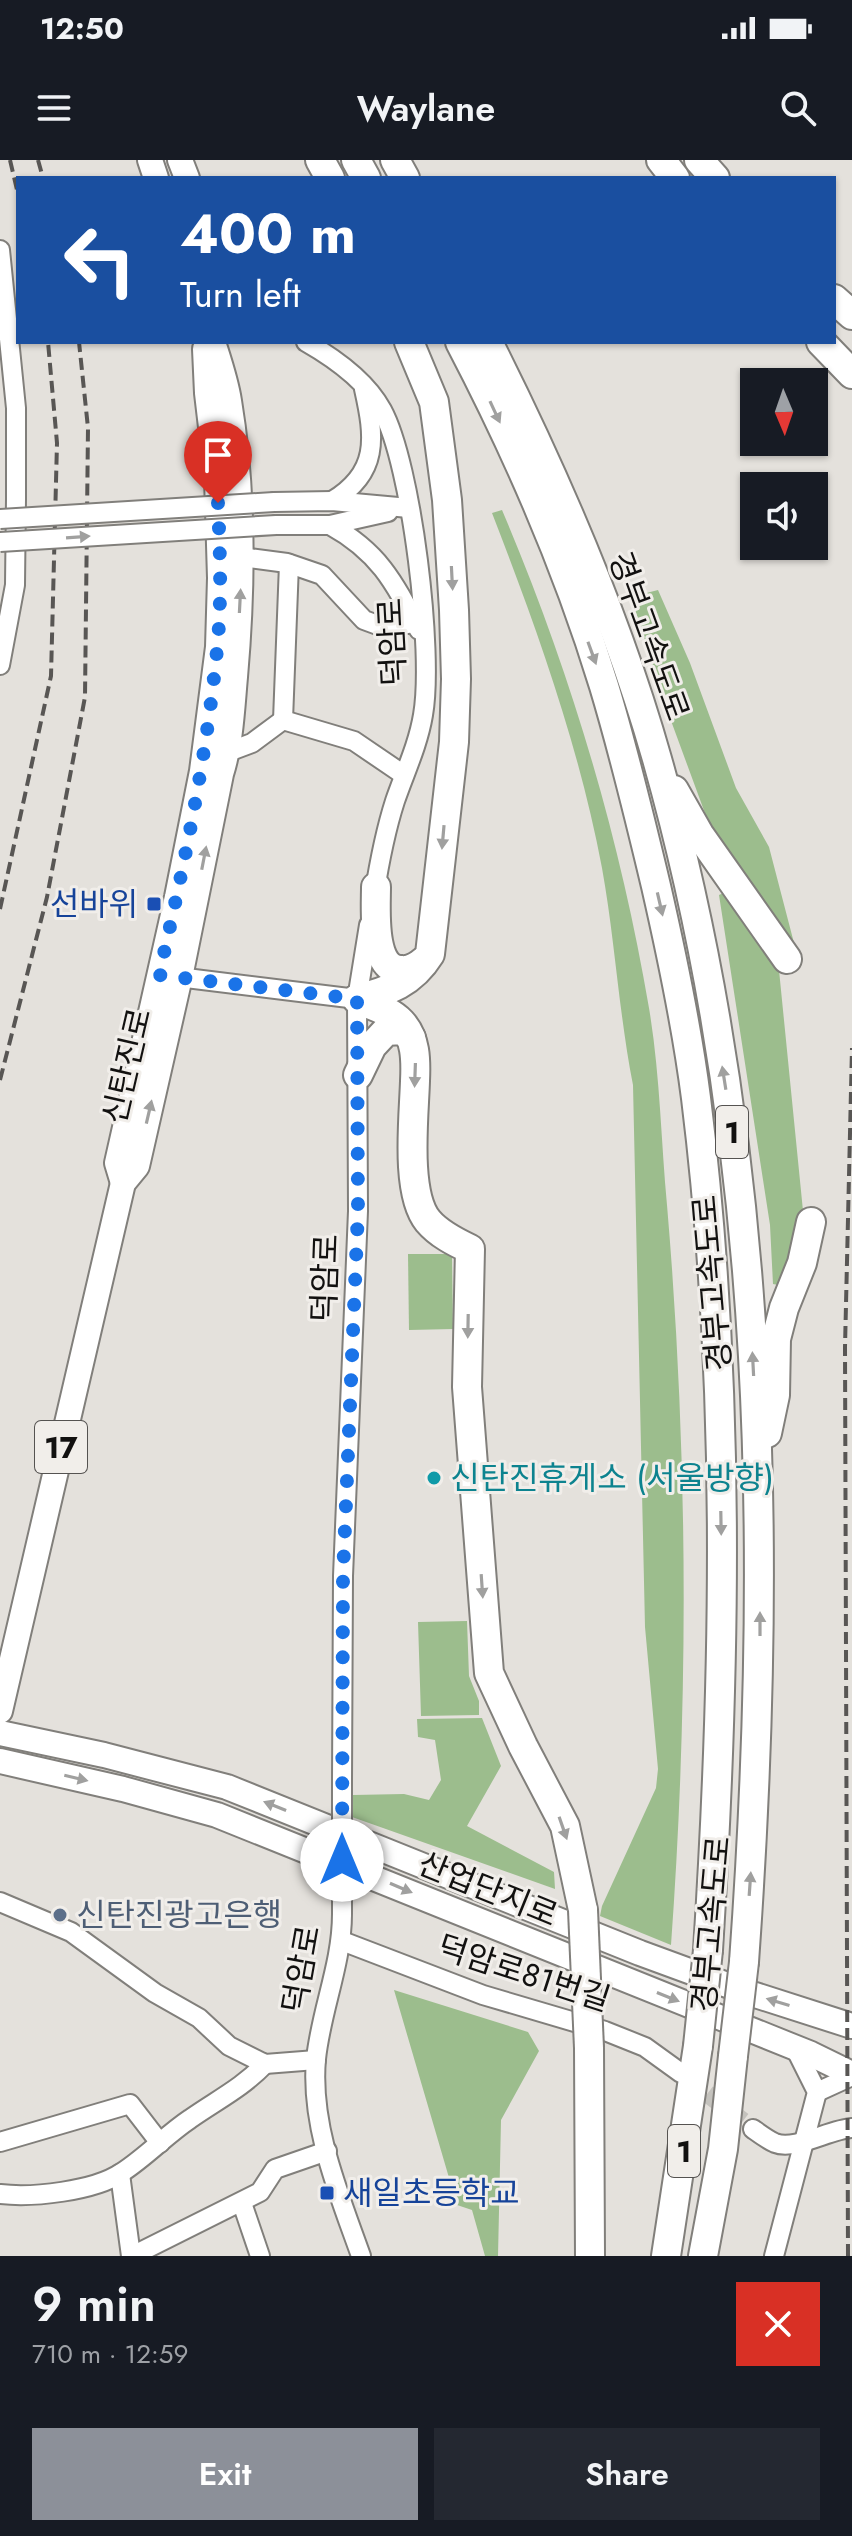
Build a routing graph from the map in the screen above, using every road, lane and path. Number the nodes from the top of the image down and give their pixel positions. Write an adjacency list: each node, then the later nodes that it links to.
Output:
1 (661, 160): 3 (highway)
2 (699, 160): 4 (highway)
3 (673, 176)
4 (713, 176)
5 (0, 250): 26 (street)
6 (836, 301): 7 (highway)
7 (852, 315)
8 (204, 344): 34 (main road, 신탄진로 / 17)
9 (214, 344): 22 (main road, 신탄진로 / 17)
10 (309, 344): 16 (street, 덕암로)
11 (410, 344): 32 (highway, one-way to 32)
12 (461, 344): 65 (highway, 경부고속도로 / 1, one-way to 65, bridge)
13 (489, 344): 29 (highway, 경부고속도로 / 1)
14 (823, 344): 15 (highway)
15 (852, 374)
16 (363, 384): 17 (street); 18 (street, 덕암로)
17 (332, 501): 18 (street); 19 (street, bridge)
18 (409, 508): 20 (street); 25 (street, 덕암로)
19 (0, 519)
20 (330, 525): 21 (street, one-way to 20, bridge); 24 (street)
21 (0, 542)
22 (241, 557): 23 (street); 28 (main road, 신탄진로 / 17, one-way to 22)
23 (289, 564): 24 (street); 27 (street)
24 (415, 623): 25 (street)
25 (425, 642): 30 (street, 덕암로)
26 (0, 665)
27 (283, 720): 28 (street); 30 (street)
28 (228, 752): 34 (main road, 신탄진로 / 17, one-way to 28)
29 (658, 761): 33 (highway); 39 (highway, 경부고속도로 / 1, one-way to 29)
30 (404, 775): 31 (street, 덕암로)
31 (376, 887): 32 (highway); 35 (street, 덕암로)
32 (430, 954): 35 (highway)
33 (787, 959)
34 (170, 976): 35 (street); 40 (main road, 신탄진로 / 17)
35 (357, 999): 36 (highway); 37 (street, 덕암로)
36 (411, 1038): 37 (highway); 64 (highway, one-way to 64, bridge)
37 (358, 1075): 44 (street, 덕암로, bridge)
38 (811, 1222): 39 (highway)
39 (759, 1473): 66 (highway, 경부고속도로 / 1, one-way to 39, bridge)
40 (0, 1711)
41 (0, 1733): 45 (main road, 산업단지로, one-way to 41)
42 (0, 1761): 46 (main road, 산업단지로, one-way to 46)
43 (0, 1902): 48 (street)
44 (342, 1941): 47 (street, 덕암로); 49 (street, 덕암로81번길)
45 (852, 2026)
46 (795, 2048): 50 (main road, 산업단지로); 51 (street)
47 (316, 2060): 48 (street); 57 (street, 덕암로)
48 (265, 2064): 56 (street)
49 (681, 2073)
50 (852, 2075): 51 (street)
51 (817, 2092): 55 (street)
52 (852, 2128): 55 (street)
53 (753, 2129): 55 (street)
54 (0, 2142): 56 (street)
55 (803, 2142): 67 (street)
56 (160, 2143): 58 (street)
57 (327, 2151): 60 (street); 63 (street, 덕암로)
58 (120, 2174): 59 (street); 61 (street)
59 (0, 2194)
60 (242, 2203): 61 (street); 62 (street)
61 (131, 2256)
62 (260, 2256)
63 (361, 2256)
64 (590, 2256)
65 (666, 2256)
66 (703, 2256)
67 (774, 2256)

